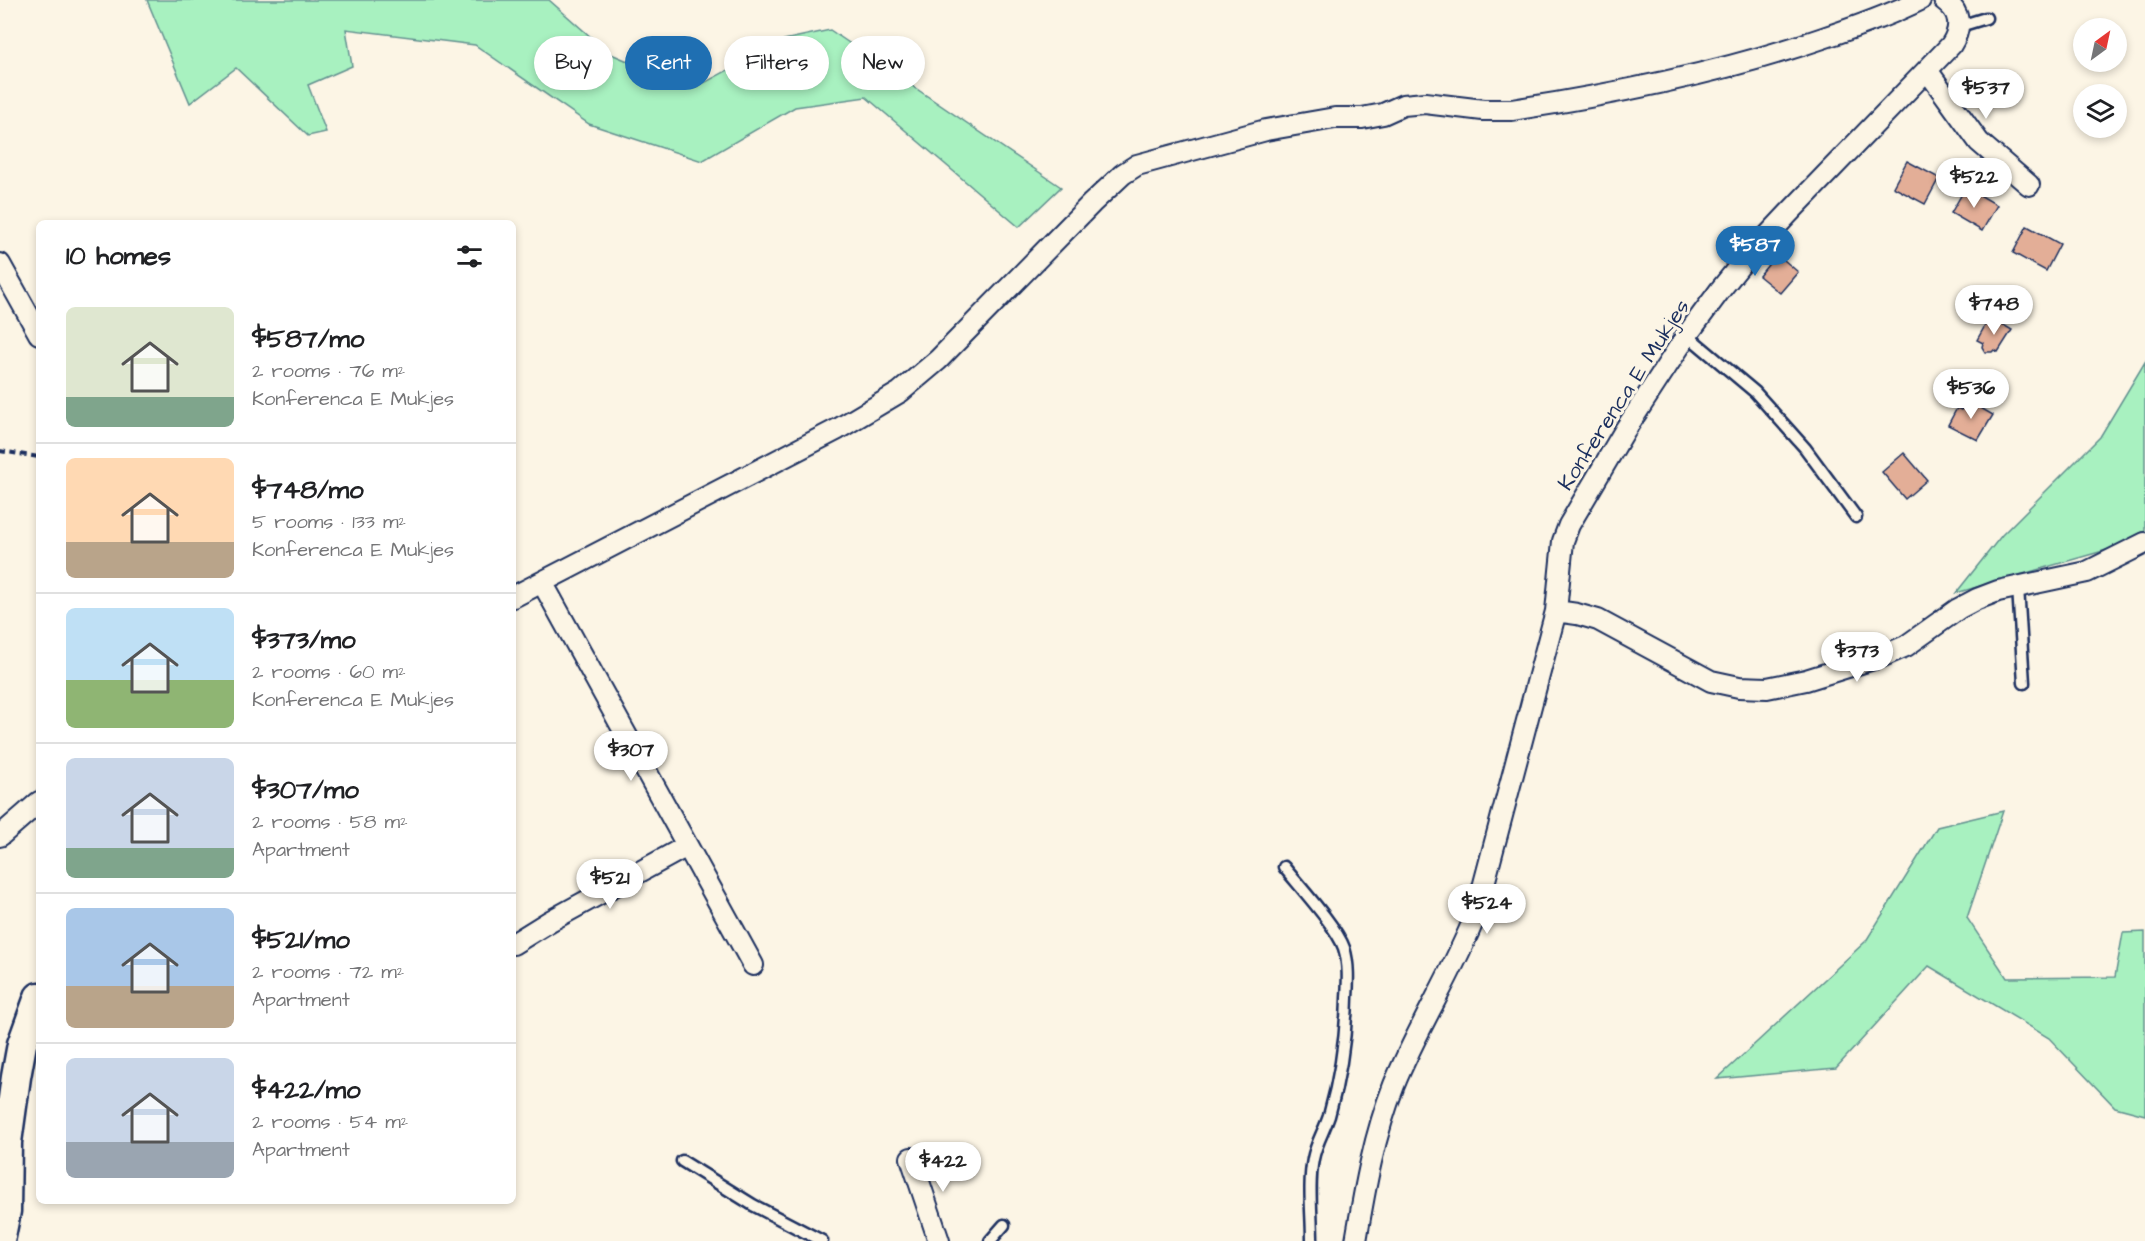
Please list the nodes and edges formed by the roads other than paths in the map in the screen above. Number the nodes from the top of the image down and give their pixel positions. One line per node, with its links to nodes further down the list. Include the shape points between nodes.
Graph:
1 (1920, 0): 12 (street, via 1781,53 1701,74 1512,110 1425,102 1403,105 1362,118 1335,118 1266,129 1137,165 1092,203 938,360 900,392 838,429)
2 (1944, 0): 4 (street, via 1954,9)
3 (1986, 18): 4 (lane)
4 (1960, 26): 5 (street, Konferenca E Mukjes, via 1951,45)
5 (1927, 70): 6 (street, via 1979,142); 9 (street, Konferenca E Mukjes, via 1742,263)
6 (2028, 185)
7 (0, 264): 8 (street)
8 (36, 329)
9 (1687, 335): 10 (lane, via 1755,392 1805,448); 15 (street, Konferenca E Mukjes, via 1625,430 1566,533)
10 (1856, 517)
11 (2145, 543): 13 (street, via 2087,572)
12 (542, 582): 14 (street); 19 (street)
13 (2018, 587): 15 (street, via 1977,599 1906,646 1883,656 1767,688 1711,681 1598,620); 16 (lane)
14 (516, 595)
15 (1556, 611): 32 (street, Konferenca E Mukjes, via 1476,914 1383,1113 1368,1169)
16 (2024, 683)
17 (36, 805): 18 (street)
18 (0, 836)
19 (687, 846): 21 (street); 22 (street)
20 (1284, 867): 31 (lane, via 1328,923 1343,948 1348,973 1347,1031 1336,1092 1312,1162)
21 (516, 942)
22 (753, 965)
23 (36, 1005): 27 (street, via 22,1044 16,1077 7,1142 6,1211)
24 (911, 1158): 29 (street)
25 (682, 1161): 28 (lane)
26 (1004, 1226): 30 (lane)
27 (0, 1241)
28 (822, 1241)
29 (939, 1241)
30 (990, 1241)
31 (1312, 1241)
32 (1356, 1241)

